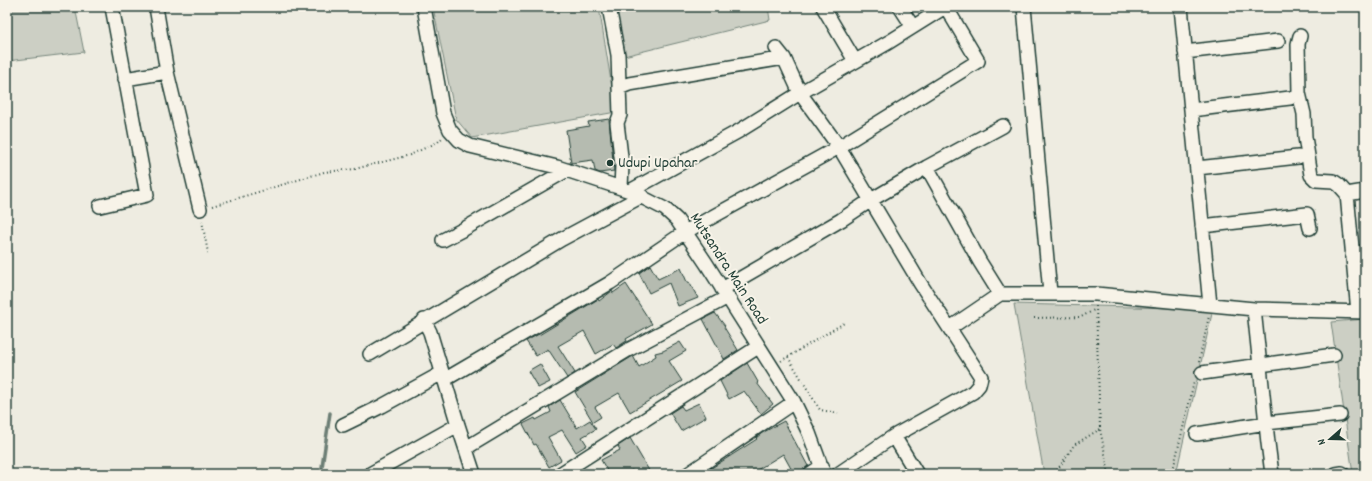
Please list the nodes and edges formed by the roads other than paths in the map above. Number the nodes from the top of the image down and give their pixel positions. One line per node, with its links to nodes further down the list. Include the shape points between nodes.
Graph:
1 (112, 7): 18 (street)
2 (156, 7): 17 (street)
3 (424, 7): 28 (street, Mutsandra Main Road, via 443,113 450,130 458,140 470,146)
4 (609, 7): 19 (street, via 618,56)
5 (823, 7): 16 (street)
6 (900, 7): 10 (street)
7 (945, 7): 10 (street); 24 (street, via 978,61)
8 (1024, 7): 41 (street)
9 (1181, 7): 14 (street)
10 (913, 27): 16 (street)
11 (1300, 36): 31 (street, via 1300,93 1311,175 1316,180 1333,181)
12 (1278, 41): 14 (street)
13 (776, 48): 15 (street)
14 (1185, 52): 22 (street)
15 (784, 58): 19 (street); 20 (street)
16 (855, 61): 20 (street)
17 (167, 72): 18 (street); 34 (street)
18 (125, 79): 33 (street, via 147,195)
19 (619, 88): 30 (street, via 620,114 616,123 622,165)
20 (800, 93): 24 (street); 30 (street)
21 (1290, 98): 22 (street)
22 (1191, 110): 27 (street)
23 (1003, 126): 26 (street)
24 (839, 147): 32 (street); 37 (street)
25 (1298, 157): 27 (street)
26 (927, 167): 32 (street); 42 (street)
27 (1197, 168): 35 (street)
28 (568, 170): 30 (street, Mutsandra Main Road); 38 (street)
29 (1365, 191): 31 (street)
30 (631, 192): 37 (street, Mutsandra Main Road, via 665,210 677,220); 46 (street, via 562,239)
31 (1347, 194): 39 (street)
32 (871, 200): 40 (street); 47 (street)
33 (100, 206)
34 (200, 209)
35 (1202, 226): 36 (street, via 1307,214); 43 (street)
36 (1310, 228)
37 (685, 232): 40 (street, Mutsandra Main Road); 53 (street, via 610,283)
38 (443, 240)
39 (1359, 253): 45 (street)
40 (725, 293): 48 (street, Mutsandra Main Road); 61 (street)
41 (1050, 293): 42 (street); 43 (street, via 1096,294)
42 (1000, 294): 47 (street)
43 (1210, 305): 44 (street)
44 (1254, 309): 45 (street); 51 (street)
45 (1361, 312)
46 (424, 320): 49 (street); 53 (street)
47 (950, 328): 60 (street, via 981,377 979,384 973,392)
48 (758, 347): 54 (street, Mutsandra Main Road); 65 (street)
49 (370, 354)
50 (1334, 355): 51 (street)
51 (1260, 365): 52 (street); 56 (street)
52 (1198, 373)
53 (443, 376): 57 (street); 58 (street)
54 (794, 402): 62 (street, Mutsandra Main Road); 66 (street)
55 (1340, 415): 56 (street)
56 (1266, 423): 59 (street); 70 (street)
57 (343, 425)
58 (458, 425): 61 (street); 63 (street)
59 (1197, 434)
60 (894, 436): 68 (street); 69 (street)
61 (466, 448): 64 (street)
62 (823, 470): 67 (street)
63 (370, 474)
64 (474, 474)
65 (560, 474)
66 (688, 474)
67 (810, 474)
68 (838, 474)
69 (917, 474)
70 (1272, 474)

